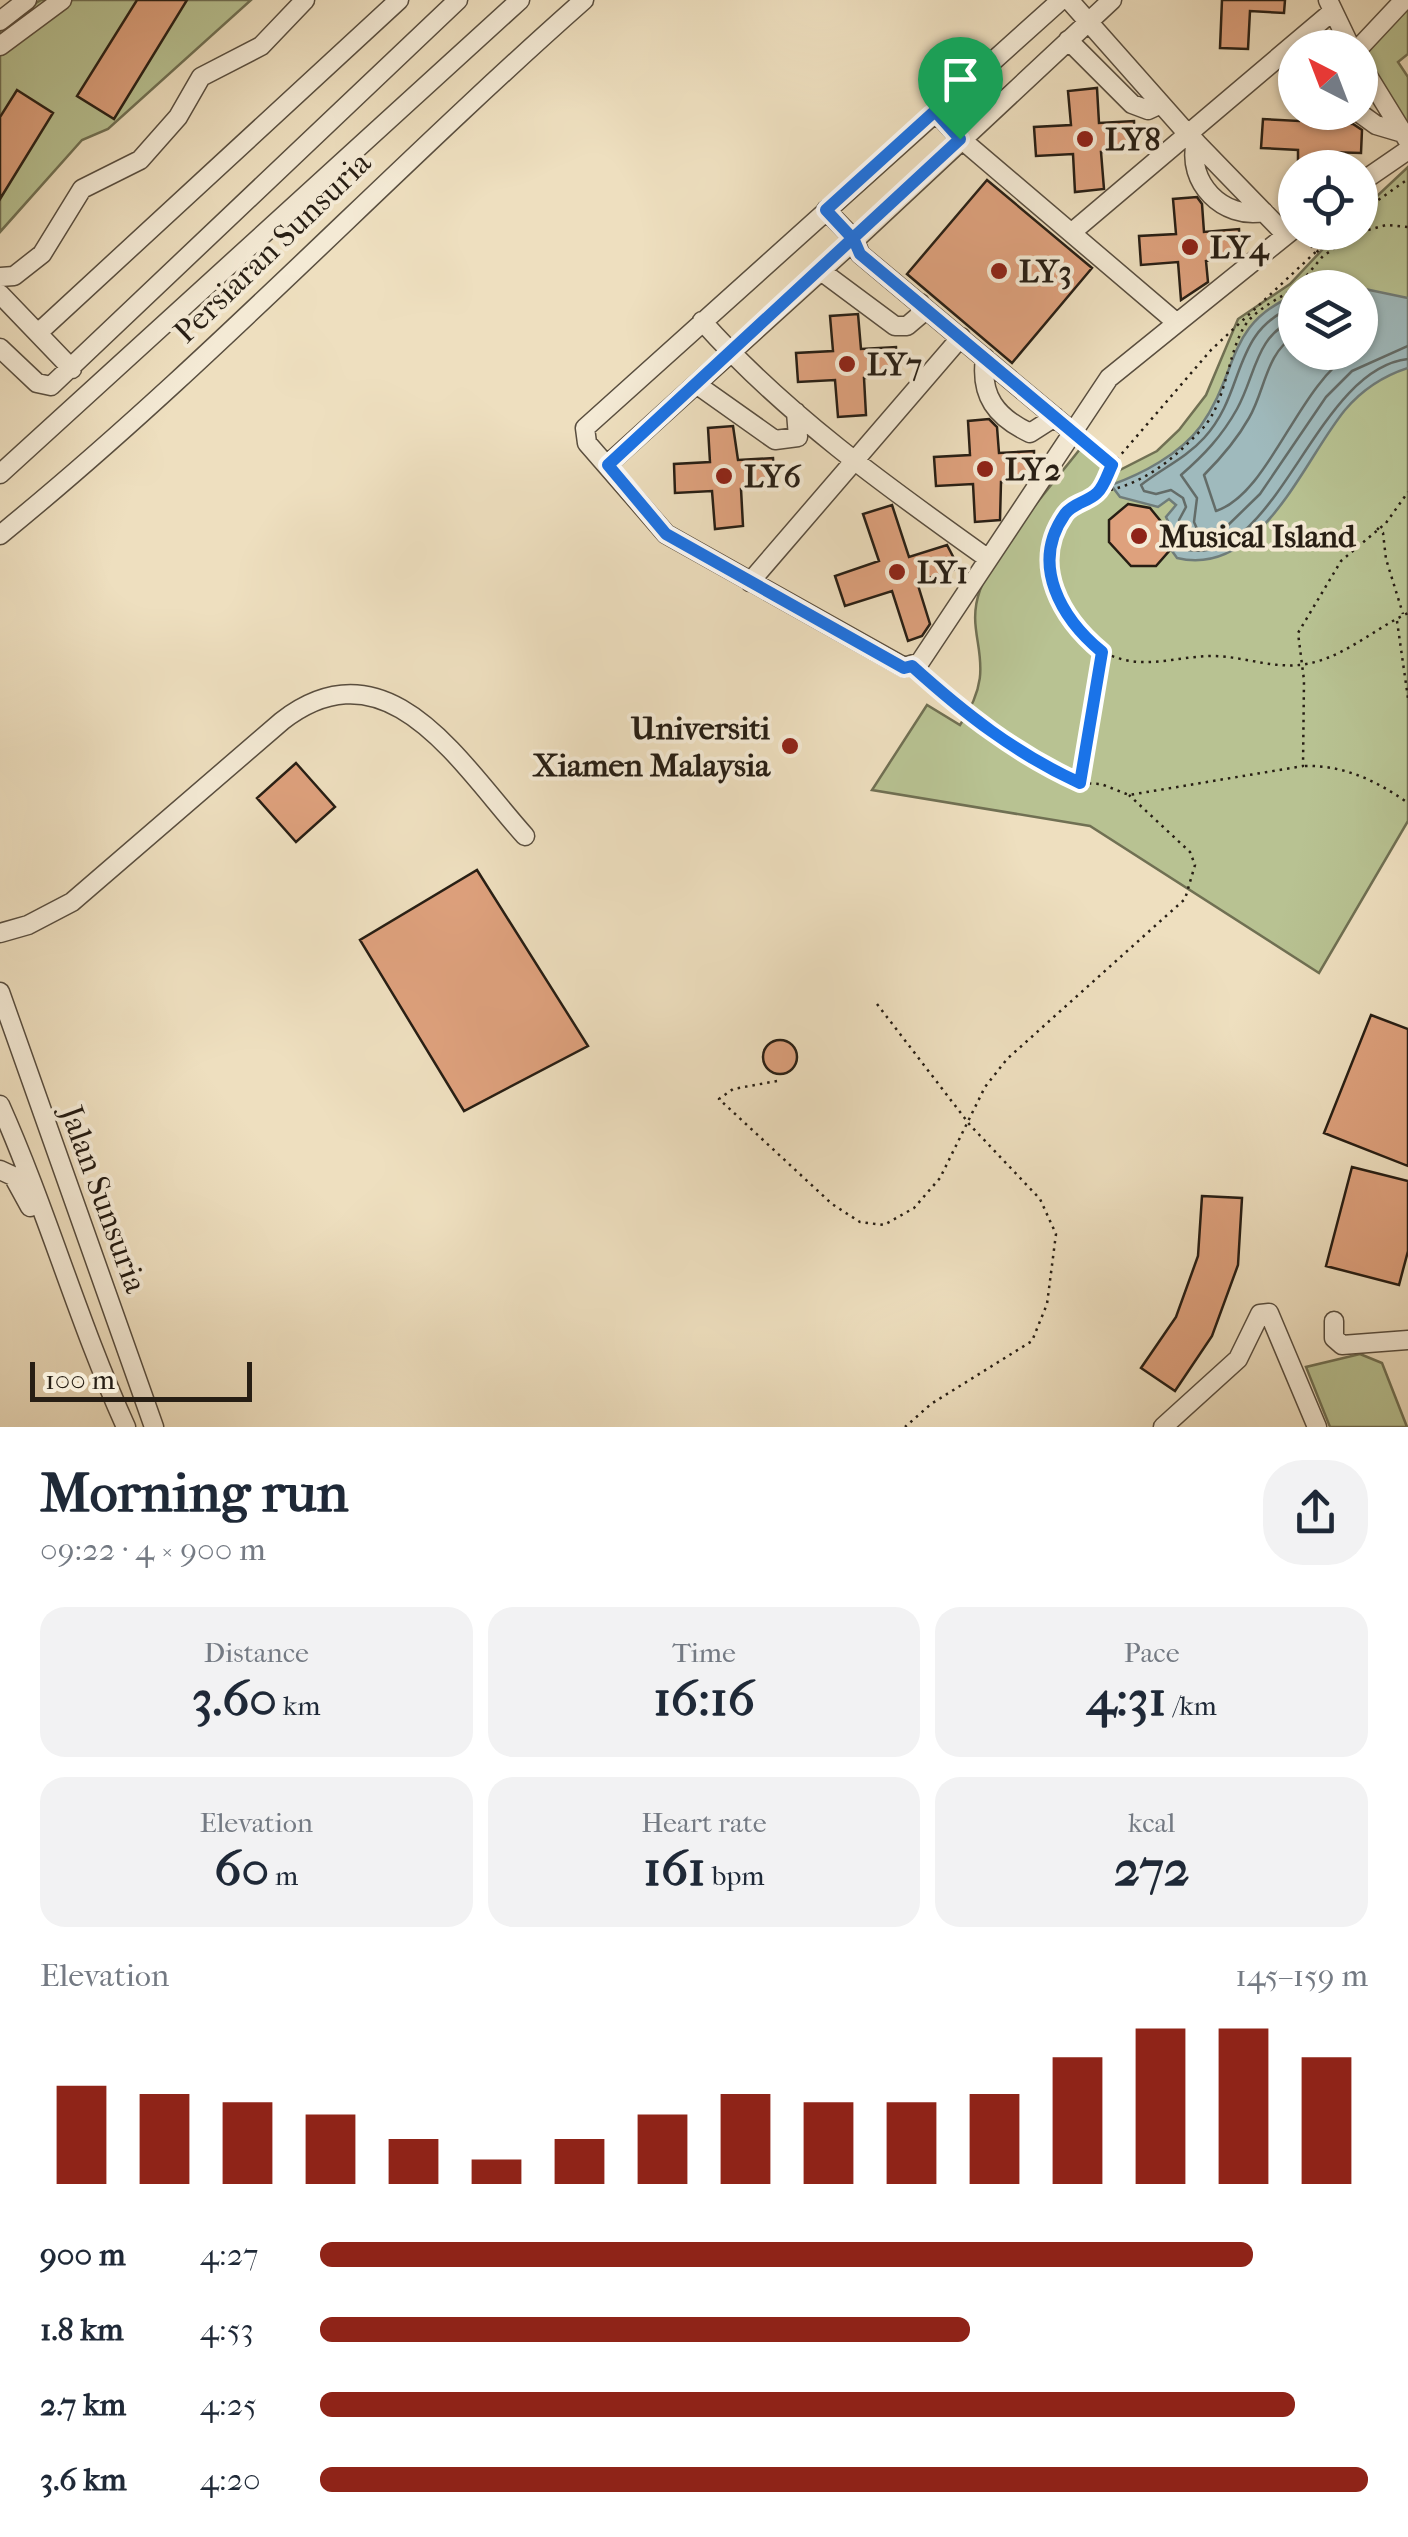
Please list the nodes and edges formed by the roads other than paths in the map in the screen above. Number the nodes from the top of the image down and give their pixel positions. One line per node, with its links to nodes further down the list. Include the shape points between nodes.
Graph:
1 (27, 0): 13 (street)
2 (62, 0): 18 (street)
3 (305, 0): 34 (street, via 261,46 201,77 178,118 140,160 82,189 42,254 14,276)
4 (399, 0): 39 (street)
5 (458, 0): 44 (street)
6 (520, 0): 51 (street, Persiaran Sunsuria)
7 (584, 0): 52 (street, Persiaran Sunsuria, via 436,131 98,455)
8 (1061, 0): 21 (street)
9 (1069, 0): 14 (street)
10 (1112, 0): 14 (street)
11 (1404, 0): 16 (street)
12 (1330, 5): 15 (street); 23 (street)
13 (0, 21)
14 (1087, 22): 17 (street); 20 (street)
15 (1342, 30)
16 (1369, 30)
17 (1068, 40): 20 (street, via 1132,104 1148,110); 24 (street)
18 (0, 46)
19 (1378, 93): 25 (street)
20 (1161, 104): 23 (street)
21 (935, 111): 24 (street); 27 (street)
22 (1378, 127): 25 (street)
23 (1191, 137): 28 (street); 28 (street, via 1194,173 1208,194 1236,210); 30 (street)
24 (960, 139): 30 (street); 31 (street)
25 (1406, 141): 26 (street)
26 (1378, 167)
27 (826, 210): 31 (street); 37 (street)
28 (1264, 212): 29 (street)
29 (1278, 222)
30 (1071, 233): 38 (street)
31 (854, 240): 33 (street); 36 (street, via 860,254)
32 (1278, 243): 38 (street)
33 (821, 270): 36 (street, via 895,326 914,321); 42 (street)
34 (0, 277)
35 (0, 294): 39 (street)
36 (920, 303): 40 (street)
37 (702, 321): 42 (street); 50 (street, via 584,428)
38 (1177, 323): 48 (street, via 1109,378)
39 (38, 333): 44 (street)
40 (961, 338): 43 (street); 49 (street)
41 (0, 348): 44 (street, via 36,383 51,386)
42 (730, 353): 45 (street); 46 (street)
43 (986, 358): 47 (street); 47 (street, via 984,388 992,407 1030,434)
44 (72, 369)
45 (696, 384): 46 (street, via 774,440 798,437); 50 (street)
46 (796, 412): 49 (street)
47 (1055, 417): 48 (street)
48 (1075, 434): 53 (street)
49 (852, 462): 53 (street); 54 (street)
50 (608, 465): 54 (street, via 666,534)
51 (0, 474)
52 (0, 535)
53 (987, 558): 54 (street, via 920,662 904,668)
54 (750, 582)
55 (525, 836): 56 (street, via 414,713 388,698 334,696 282,721 72,902)
56 (0, 932)
57 (0, 992): 58 (street, Jalan Sunsuria)
58 (31, 1088): 59 (street); 60 (street, Jalan Sunsuria)
59 (0, 1096)
60 (39, 1108): 61 (street); 67 (street, Jalan Sunsuria)
61 (2, 1116): 65 (street, Jalan Sunsuria, via 46,1215)
62 (0, 1170): 65 (street, via 14,1176 24,1192)
63 (1334, 1321): 64 (street, via 1334,1338 1342,1345)
64 (1408, 1340)
65 (89, 1346): 66 (street, Jalan Sunsuria)
66 (126, 1427)
67 (154, 1427)
68 (1164, 1427): 69 (street, via 1238,1359 1260,1314 1269,1313)
69 (1317, 1427)

